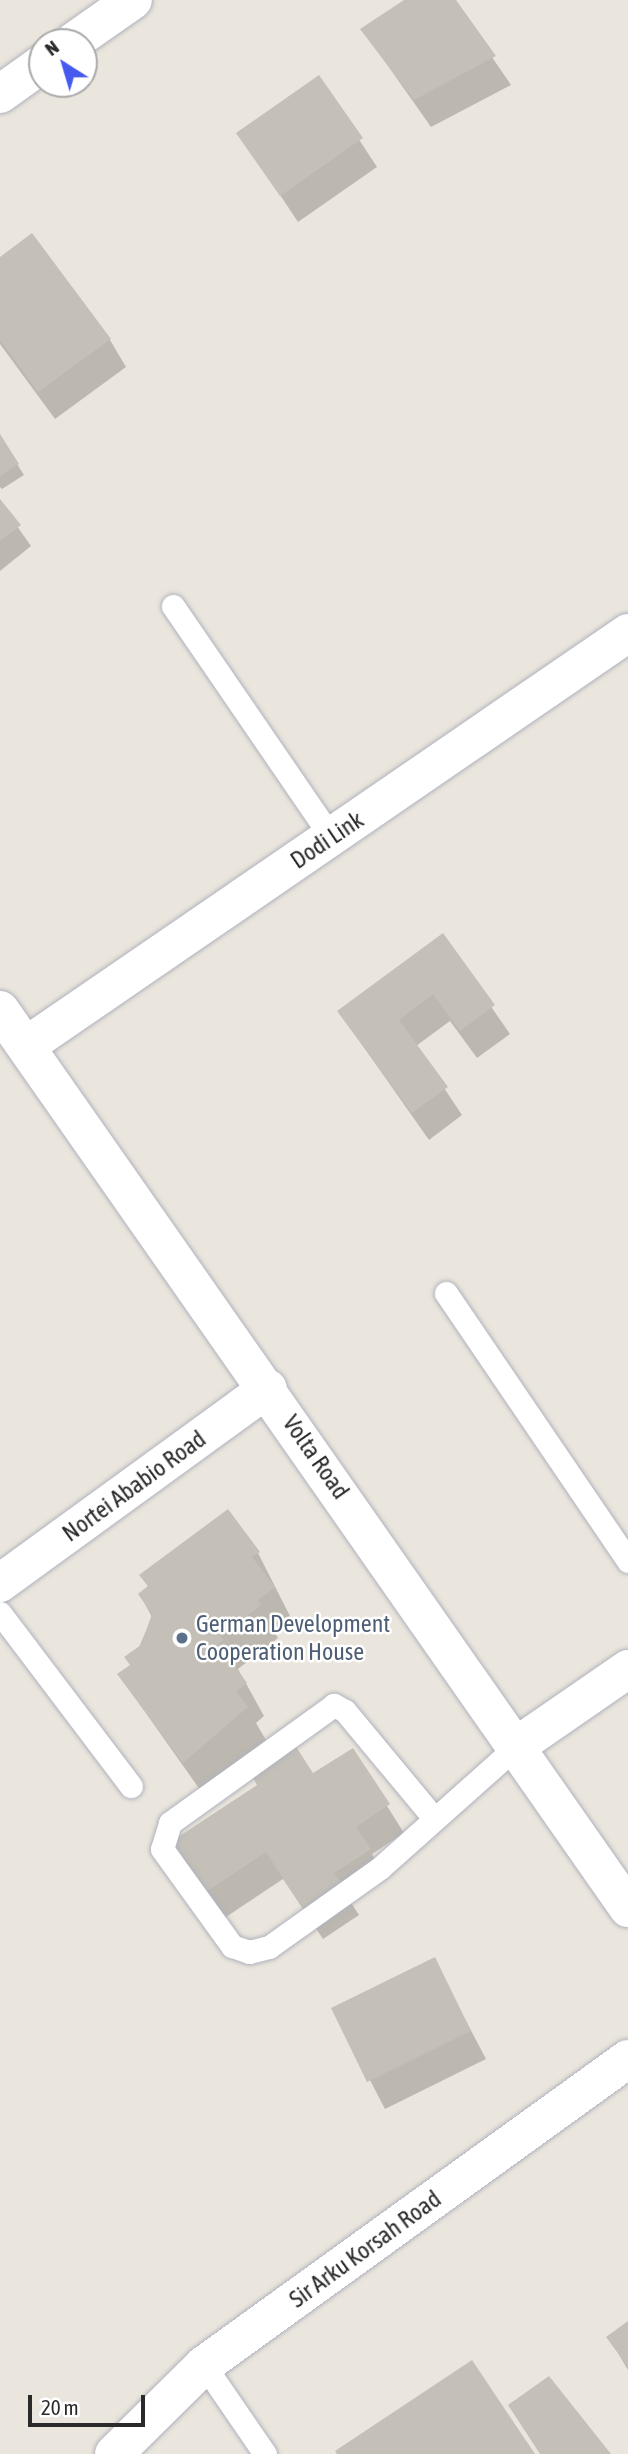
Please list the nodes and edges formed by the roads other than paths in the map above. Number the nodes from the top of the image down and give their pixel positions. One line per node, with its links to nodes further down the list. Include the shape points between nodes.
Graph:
1 (133, 0): 2 (street)
2 (93, 28)
3 (28, 74): 4 (street)
4 (0, 94)
5 (173, 606): 7 (lane)
6 (628, 634): 7 (street, Dodi Link)
7 (331, 838): 9 (street, Dodi Link)
8 (0, 1010): 9 (street, Volta Road)
9 (26, 1046): 11 (street, Volta Road)
10 (446, 1293): 12 (lane)
11 (268, 1388): 13 (street, Nortei Ababio Road); 16 (street, Volta Road)
12 (628, 1561)
13 (0, 1583)
14 (0, 1613): 17 (lane)
15 (628, 1669): 16 (street)
16 (518, 1745): 18 (lane); 19 (street, Volta Road)
17 (131, 1786)
18 (433, 1817): 18 (lane, via 345,1711 334,1705 170,1823 162,1849 232,1946 249,1952 269,1947 380,1868)
19 (628, 1908)
20 (628, 2059): 21 (street, Sir Arku Korsah Road)
21 (204, 2365): 22 (street, Sir Arku Korsah Road); 23 (lane)
22 (114, 2454)
23 (265, 2454)

